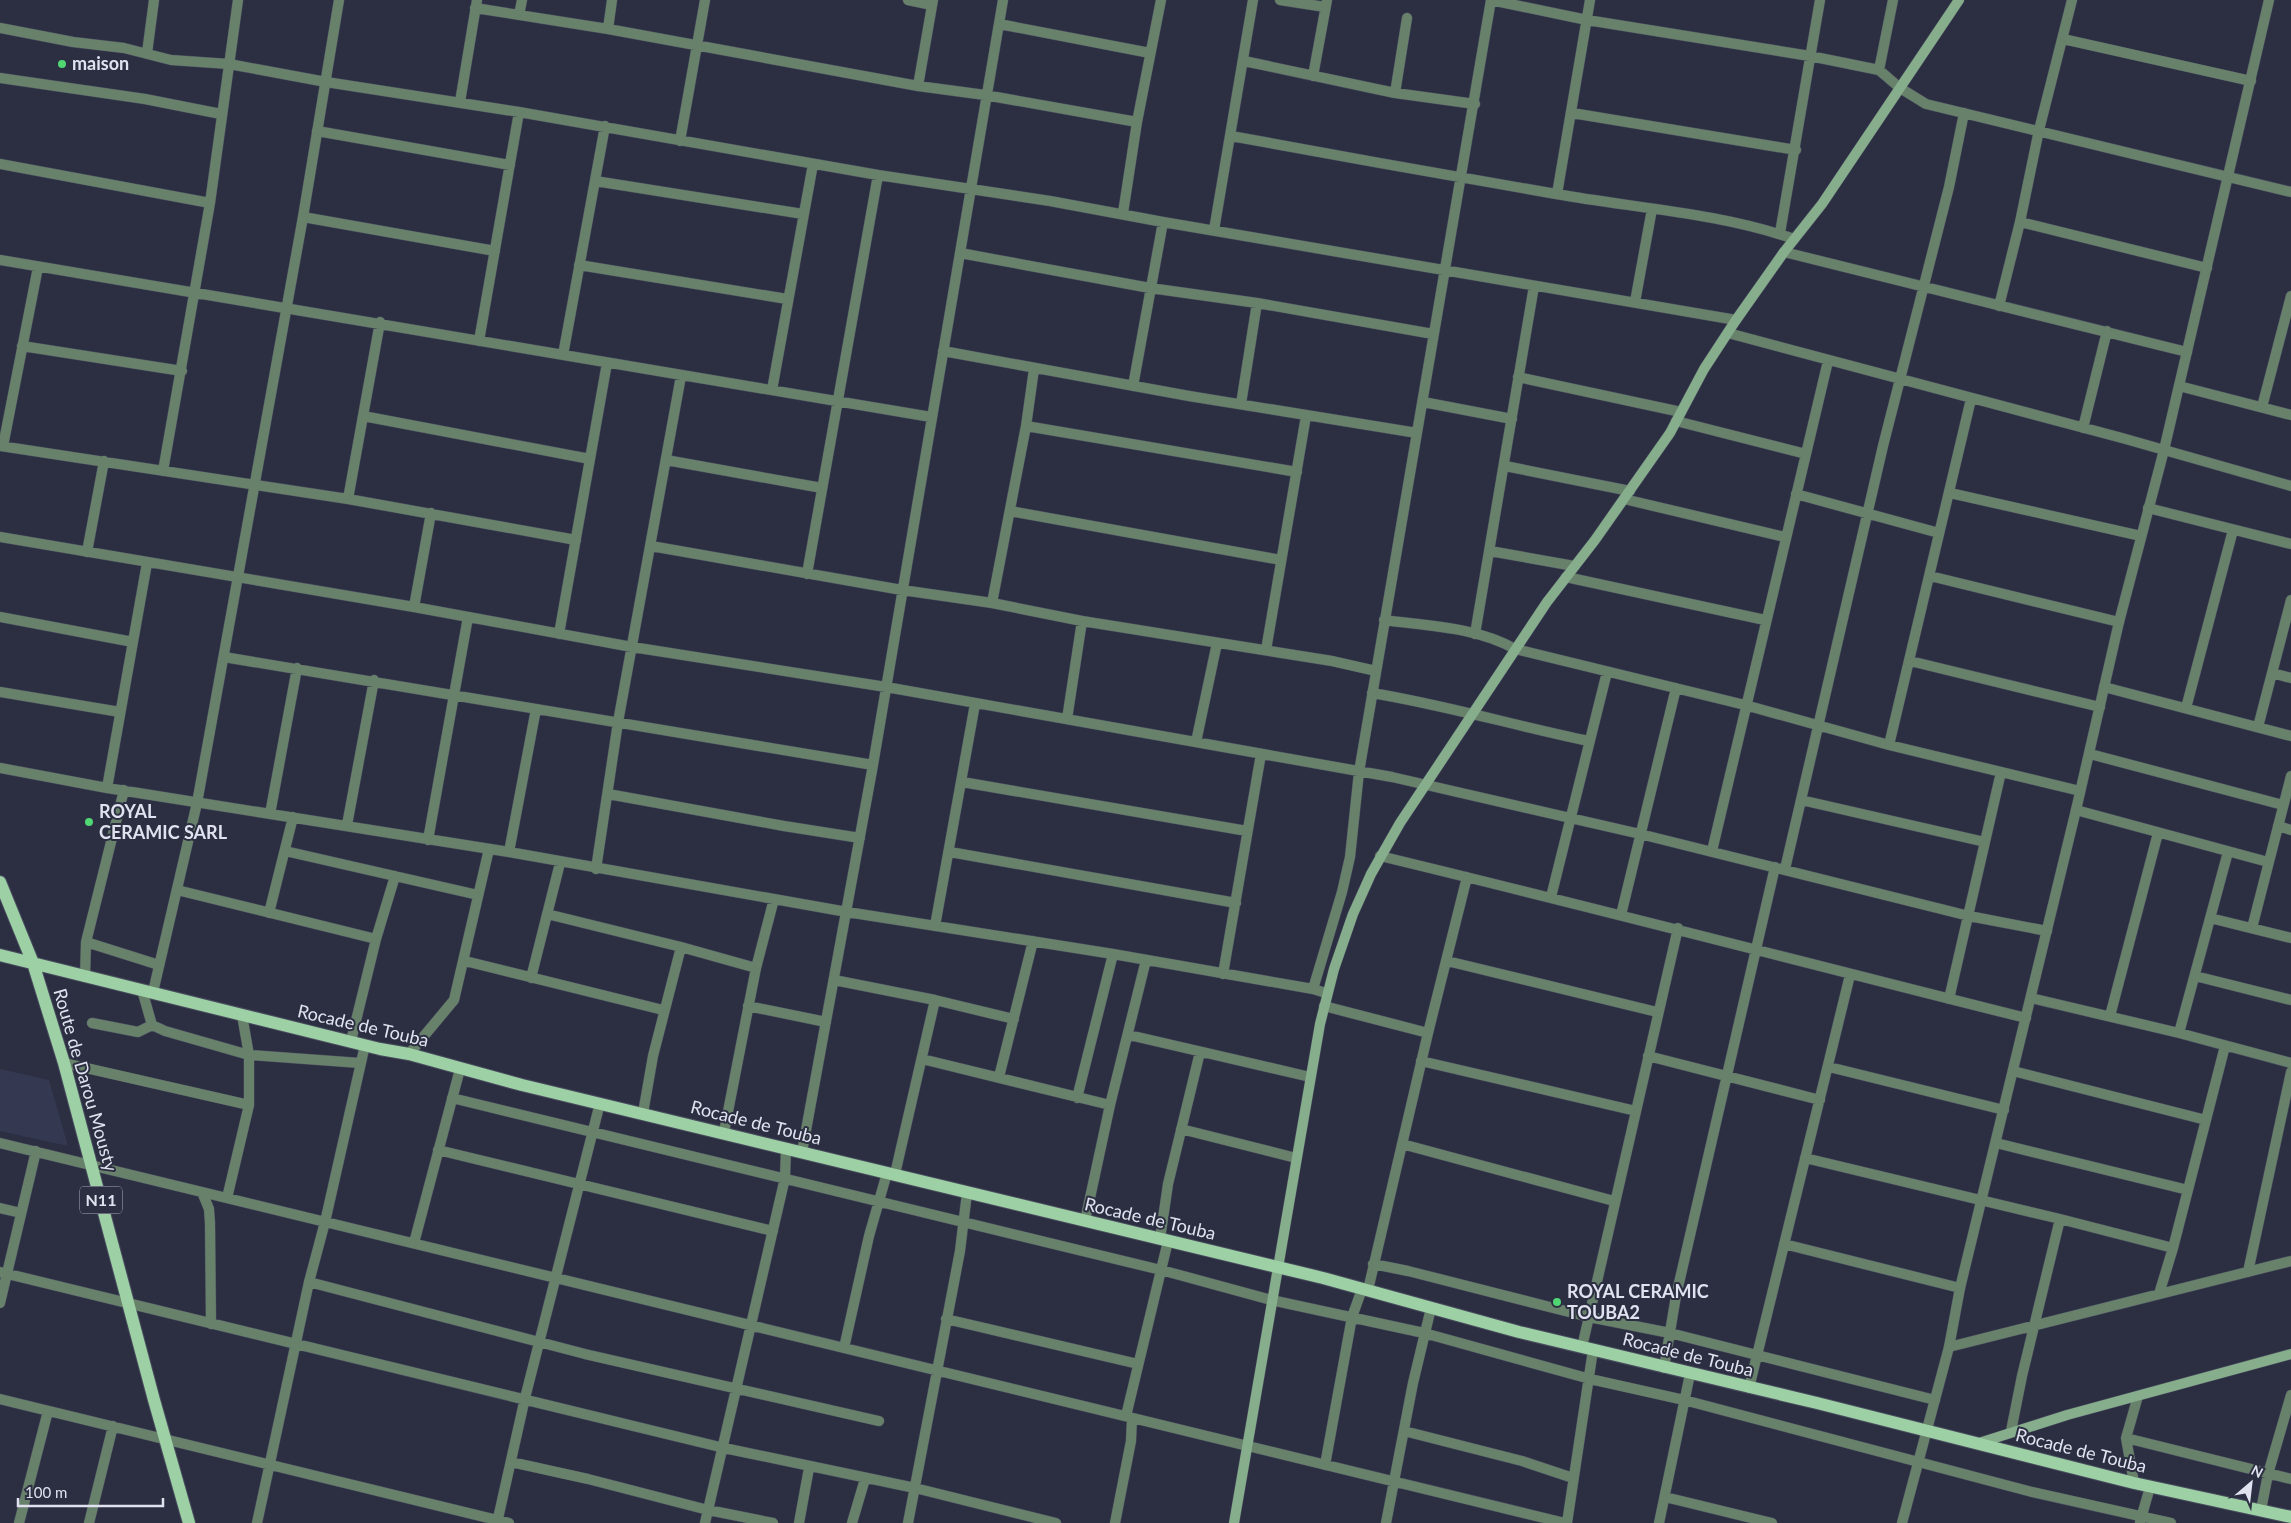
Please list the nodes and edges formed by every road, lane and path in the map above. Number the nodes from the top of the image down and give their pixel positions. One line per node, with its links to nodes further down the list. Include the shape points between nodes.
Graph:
1 (154, 0): 31 (street)
2 (238, 0): 34 (street)
3 (339, 0): 39 (street)
4 (522, 0): 22 (street)
5 (612, 0): 27 (street)
6 (705, 0): 29 (street)
7 (908, 0): 19 (street)
8 (1003, 0): 25 (street)
9 (1161, 0): 30 (street)
10 (1253, 0): 33 (street)
11 (1280, 0): 20 (street)
12 (1491, 0): 24 (street); 45 (street)
13 (1590, 0): 24 (street)
14 (1820, 0): 32 (street)
15 (1893, 0): 35 (street)
16 (1959, 0): 41 (main road)
17 (2072, 0): 28 (street)
18 (2269, 0): 38 (street)
19 (932, 2): 40 (street)
20 (1326, 3): 36 (street)
21 (476, 4): 22 (street); 44 (street)
22 (520, 15): 27 (street)
23 (1407, 18): 42 (street)
24 (1587, 20): 32 (street); 47 (street)
25 (999, 24): 30 (street); 43 (street)
26 (0, 28): 31 (street)
27 (608, 29): 29 (street)
28 (2062, 39): 38 (street); 52 (street)
29 (697, 45): 40 (street); 55 (street)
30 (1150, 53): 50 (street)
31 (147, 54): 34 (street, via 171,60)
32 (1810, 56): 35 (street); 56 (street)
33 (1244, 61): 36 (street); 54 (street)
34 (229, 64): 39 (street); 49 (street)
35 (1879, 70): 41 (street)
36 (1313, 76): 42 (street)
37 (0, 78): 49 (street, via 145,99)
38 (2251, 81): 61 (street)
39 (326, 82): 44 (street); 53 (street)
40 (918, 86): 43 (street)
41 (1900, 88): 48 (street, via 1926,104); 76 (main road, via 1822,204)
42 (1395, 93): 45 (street)
43 (985, 95): 50 (street); 64 (street)
44 (460, 102): 46 (street)
45 (1475, 104): 62 (street)
46 (519, 112): 51 (street); 59 (street)
47 (1572, 112): 56 (street); 66 (street)
48 (1964, 113): 52 (street); 87 (street)
49 (221, 114): 67 (street)
50 (1137, 122): 70 (street)
51 (605, 126): 55 (street); 63 (street)
52 (2039, 130): 61 (street); 73 (street)
53 (317, 132): 59 (street); 71 (street)
54 (1231, 136): 62 (street); 74 (street)
55 (680, 141): 58 (street)
56 (1796, 150): 75 (street)
57 (0, 164): 67 (street)
58 (813, 164): 60 (street); 69 (street)
59 (510, 165): 77 (street)
60 (878, 175): 64 (street); 116 (street)
61 (2230, 176): 65 (street); 83 (street)
62 (1460, 177): 66 (street); 84 (street)
63 (595, 181): 69 (street); 81 (street)
64 (971, 189): 70 (street); 79 (street)
65 (2291, 192)
66 (1557, 194): 68 (street)
67 (210, 202): 88 (street)
68 (1652, 209): 75 (street); 91 (street)
69 (803, 214): 90 (street)
70 (1123, 214): 72 (street)
71 (303, 218): 77 (street); 94 (street)
72 (1162, 222): 74 (street); 86 (street)
73 (2020, 222): 83 (street); 93 (street)
74 (1214, 230): 84 (street)
75 (1780, 233): 76 (street)
76 (1794, 239): 78 (main road)
77 (495, 251): 100 (street)
78 (1784, 252): 87 (street); 95 (main road)
79 (960, 254): 86 (street); 102 (street)
80 (0, 260): 82 (street)
81 (579, 265): 90 (street); 104 (street)
82 (38, 267): 88 (street); 101 (street)
83 (2207, 268): 103 (street)
84 (1444, 271): 85 (street); 99 (street)
85 (1534, 286): 91 (street); 110 (street)
86 (1150, 288): 92 (street); 112 (street)
87 (1924, 288): 93 (street); 111 (street)
88 (194, 293): 94 (street); 108 (street)
89 (2291, 296): 119 (street)
90 (787, 299): 114 (street)
91 (1634, 302): 95 (street)
92 (1257, 303): 99 (street); 118 (street)
93 (1999, 306): 97 (street)
94 (287, 307): 96 (street); 138 (street)
95 (1736, 320): 98 (main road)
96 (380, 322): 100 (street); 121 (street)
97 (2107, 331): 103 (street); 127 (street)
98 (1728, 333): 105 (street); 123 (main road)
99 (1433, 334): 117 (street)
100 (479, 341): 104 (street)
101 (22, 346): 108 (street); 129 (street)
102 (943, 350): 107 (street); 124 (street)
103 (2187, 352): 113 (street)
104 (563, 355): 106 (street)
105 (1828, 361): 111 (street); 131 (street)
106 (607, 363): 109 (street); 132 (street)
107 (1034, 369): 112 (street); 126 (street)
108 (182, 370): 136 (street)
109 (681, 376): 114 (street); 133 (street)
110 (1518, 377): 123 (street); 125 (street)
111 (1900, 380): 115 (street); 148 (street)
112 (1133, 386): 118 (street)
113 (2179, 386): 119 (street); 130 (street)
114 (772, 390): 116 (street)
115 (1971, 399): 127 (street); 141 (street)
116 (838, 402): 124 (street); 140 (street)
117 (1423, 402): 125 (street); 128 (street)
118 (1241, 404): 122 (street)
119 (2262, 407): 120 (street)
120 (2291, 415)
121 (363, 416): 132 (street); 144 (street)
122 (1306, 416): 128 (street); 137 (street)
123 (1678, 416): 131 (street); 143 (main road)
124 (931, 417): 166 (street)
125 (1512, 419): 135 (street)
126 (1026, 426): 137 (street); 146 (street)
127 (2083, 428): 130 (street)
128 (1417, 433): 172 (street)
129 (1, 446): 134 (street)
130 (2164, 450): 139 (street); 145 (street)
131 (1806, 454): 142 (street)
132 (590, 459): 154 (street)
133 (666, 460): 140 (street); 156 (street)
134 (104, 461): 136 (street); 158 (street)
135 (1505, 466): 143 (street); 157 (street)
136 (163, 471): 138 (street)
137 (1297, 472): 159 (street)
138 (255, 485): 144 (street); 165 (street)
139 (2291, 486)
140 (822, 488): 162 (street)
141 (1950, 493): 150 (street); 151 (street)
142 (1796, 494): 148 (street); 153 (street)
143 (1627, 495): 153 (street); 161 (main road)
144 (348, 499): 147 (street)
145 (2148, 508): 149 (street); 151 (street)
146 (1010, 511): 159 (street); 168 (street)
147 (431, 513): 154 (street); 169 (street)
148 (1869, 514): 150 (street); 207 (street)
149 (2233, 530): 155 (street); 201 (street)
150 (1939, 533): 163 (street)
151 (2141, 536): 176 (street)
152 (0, 537): 158 (street)
153 (1786, 537): 173 (street)
154 (576, 540): 177 (street)
155 (2291, 544)
156 (651, 546): 162 (street); 181 (street)
157 (1490, 551): 161 (street); 178 (street)
158 (87, 552): 160 (street)
159 (1281, 560): 183 (street)
160 (147, 563): 165 (street); 179 (street)
161 (1574, 566): 164 (main road)
162 (807, 574): 166 (street)
163 (1930, 576): 176 (street); 185 (street)
164 (1566, 577): 173 (street); 182 (main road)
165 (239, 578): 169 (street); 184 (street)
166 (902, 590): 168 (street); 192 (street)
167 (2291, 600): 174 (street)
168 (992, 603): 175 (street)
169 (414, 607): 171 (street)
170 (0, 617): 179 (street)
171 (468, 617): 177 (street); 197 (street)
172 (1384, 620): 178 (street); 187 (street)
173 (1765, 620): 199 (street)
174 (2288, 620): 189 (street)
175 (1082, 621): 180 (street); 205 (street)
176 (2119, 622): 193 (street)
177 (559, 634): 181 (street)
178 (1476, 634): 182 (street)
179 (133, 642): 203 (street)
180 (1216, 642): 183 (street); 211 (street)
181 (632, 647): 192 (street); 206 (street)
182 (1514, 649): 188 (street); 204 (main road)
183 (1266, 650): 187 (street)
184 (224, 657): 186 (street); 227 (street)
185 (1910, 661): 200 (street); 212 (street)
186 (297, 668): 191 (street); 230 (street)
187 (1376, 671): 196 (street)
188 (1607, 672): 194 (street); 210 (street)
189 (2272, 673): 190 (street); 208 (street)
190 (2291, 678)
191 (374, 680): 197 (street); 233 (street)
192 (886, 687): 198 (street); 215 (street)
193 (2104, 687): 200 (street); 201 (street)
194 (1676, 688): 199 (street); 238 (street)
195 (0, 692): 203 (street)
196 (1372, 693): 204 (street, via 1446,706); 217 (street)
197 (454, 696): 202 (street); 240 (street)
198 (975, 704): 205 (street); 220 (street)
199 (1745, 704): 207 (street); 244 (street)
200 (2100, 707): 214 (street)
201 (2186, 708): 208 (street)
202 (536, 709): 206 (street); 245 (street)
203 (120, 712): 222 (street)
204 (1470, 715): 210 (street); 221 (main road)
205 (1067, 719): 211 (street)
206 (618, 722): 215 (street); 225 (street)
207 (1818, 725): 212 (street); 226 (street)
208 (2258, 727): 209 (street)
209 (2291, 736)
210 (1589, 741): 232 (street)
211 (1196, 742): 213 (street)
212 (1889, 745): 218 (street)
213 (1261, 754): 217 (street); 235 (street)
214 (2090, 754): 224 (street); 228 (street)
215 (873, 765): 239 (street)
216 (0, 768): 222 (street)
217 (1359, 772): 221 (street); 291 (street, via 1350,857)
218 (2001, 772): 224 (street); 241 (street)
219 (2291, 776): 228 (street)
220 (962, 782): 235 (street); 246 (street)
221 (1423, 785): 232 (street); 248 (main road)
222 (106, 788): 223 (street)
223 (124, 790): 227 (street); 274 (street)
224 (2080, 791): 229 (street)
225 (608, 794): 239 (street); 252 (street)
226 (1801, 800): 241 (street); 251 (street)
227 (198, 803): 230 (street); 256 (street)
228 (2283, 805): 234 (street)
229 (2076, 810): 237 (street); 270 (street)
230 (270, 814): 231 (street)
231 (293, 817): 233 (street); 243 (street)
232 (1571, 817): 238 (street); 258 (street)
233 (347, 825): 240 (street)
234 (2278, 826): 236 (street); 250 (street)
235 (1247, 830): 260 (street)
236 (2291, 830)
237 (2158, 833): 247 (street); 303 (street)
238 (1640, 834): 244 (street); 264 (street)
239 (860, 838): 261 (street)
240 (428, 840): 242 (street)
241 (1985, 842): 265 (street)
242 (489, 849): 245 (street); 257 (street)
243 (285, 851): 253 (street); 262 (street)
244 (1712, 851): 251 (street)
245 (509, 852): 249 (street)
246 (950, 852): 260 (street); 267 (street)
247 (2228, 852): 250 (street); 266 (street)
248 (1380, 856): 254 (street); 293 (main road, via 1353,914)
249 (560, 862): 252 (street); 263 (street)
250 (2268, 862): 269 (street)
251 (1780, 868): 265 (street); 276 (street)
252 (596, 869): 259 (street)
253 (395, 876): 257 (street); 272 (street)
254 (1467, 877): 258 (street); 281 (street)
255 (0, 882): 282 (main road, Route de Darou Mousty / N11)
256 (177, 890): 262 (street); 283 (street)
257 (478, 895): 280 (street)
258 (1551, 896): 264 (street)
259 (774, 899): 261 (street); 284 (street)
260 (1236, 903): 285 (street)
261 (847, 912): 267 (street); 290 (street)
262 (269, 913): 272 (street)
263 (547, 914): 275 (street); 289 (street)
264 (1620, 915): 268 (street)
265 (1969, 916): 270 (street); 295 (street)
266 (2210, 918): 269 (street); 288 (street)
267 (935, 926): 273 (street)
268 (1678, 928): 276 (street); 301 (street)
269 (2252, 928): 271 (street)
270 (2047, 931): 294 (street)
271 (2291, 938)
272 (376, 939): 312 (street)
273 (1033, 941): 277 (street); 305 (street)
274 (86, 942): 283 (street); 287 (street)
275 (681, 947): 284 (street); 300 (street)
276 (1756, 950): 286 (street); 328 (street)
277 (1113, 954): 279 (street); 332 (street)
278 (0, 955): 282 (main road, Rocade de Touba)
279 (1146, 960): 285 (street); 311 (street)
280 (465, 961): 289 (street); 316 (street, via 454,1000)
281 (1446, 961): 301 (street); 309 (street)
282 (32, 963): 287 (main road, Rocade de Touba); 321 (main road, Route de Darou Mousty / N11)
283 (159, 965): 292 (street)
284 (756, 968): 298 (street)
285 (1223, 974): 291 (street)
286 (1850, 975): 295 (street); 324 (street)
287 (85, 976): 292 (main road, Rocade de Touba)
288 (2195, 976): 297 (street); 310 (street)
289 (531, 978): 300 (street)
290 (834, 980): 296 (street); 306 (street)
291 (1313, 989): 293 (street)
292 (148, 991): 302 (main road, Rocade de Touba); 308 (street)
293 (1326, 993): 299 (main road)
294 (2031, 998): 303 (street); 304 (street)
295 (1949, 999): 304 (street)
296 (935, 1000): 305 (street); 319 (street)
297 (2291, 1000)
298 (748, 1006): 306 (street); 343 (street)
299 (1324, 1006): 309 (street); 330 (main road)
300 (663, 1010): 339 (street)
301 (1657, 1012): 318 (street)
302 (242, 1015): 312 (main road, Rocade de Touba); 317 (street)
303 (2110, 1016): 310 (street)
304 (2026, 1018): 326 (street)
305 (1014, 1019): 329 (street)
306 (826, 1022): 350 (street)
307 (92, 1023): 308 (street, via 138,1032)
308 (152, 1025): 317 (street)
309 (1428, 1032): 320 (street)
310 (2179, 1033): 314 (street)
311 (1129, 1035): 315 (street); 336 (street)
312 (351, 1041): 313 (main road, Rocade de Touba)
313 (365, 1045): 316 (main road, Rocade de Touba); 322 (street)
314 (2225, 1046): 323 (street); 340 (street)
315 (1200, 1052): 330 (street); 341 (street)
316 (409, 1054): 325 (main road, Rocade de Touba)
317 (249, 1055): 322 (street); 335 (street)
318 (1648, 1056): 328 (street); 338 (street)
319 (922, 1059): 329 (street); 354 (street)
320 (1421, 1061): 338 (street); 346 (street)
321 (64, 1063): 335 (street); 353 (main road, Route de Darou Mousty / N11)
322 (360, 1063): 368 (street)
323 (2291, 1063)
324 (1828, 1067): 333 (street); 337 (street)
325 (460, 1069): 331 (street); 334 (main road, Rocade de Touba)
326 (2014, 1071): 337 (street); 340 (street)
327 (2291, 1072): 379 (street)
328 (1726, 1076): 333 (street); 397 (street)
329 (999, 1077): 332 (street)
330 (1310, 1077): 351 (main road)
331 (452, 1098): 342 (street); 348 (street)
332 (1077, 1098): 336 (street)
333 (1820, 1100): 352 (street)
334 (600, 1103): 339 (main road, Rocade de Touba); 342 (street)
335 (249, 1105): 360 (street)
336 (1110, 1105): 367 (street)
337 (2004, 1110): 345 (street)
338 (1636, 1111): 363 (street)
339 (643, 1114): 343 (main road, Rocade de Touba)
340 (2206, 1120): 357 (street)
341 (1181, 1129): 351 (street); 371 (street, via 1168,1184)
342 (592, 1130): 355 (street); 356 (street)
343 (724, 1132): 347 (main road, Rocade de Touba)
344 (0, 1142): 349 (street)
345 (1996, 1143): 357 (street); 361 (street)
346 (1402, 1144): 363 (street); 376 (street)
347 (786, 1148): 350 (main road, Rocade de Touba); 355 (street)
348 (438, 1150): 356 (street); 372 (street)
349 (36, 1151): 353 (street); 365 (street)
350 (802, 1152): 354 (main road, Rocade de Touba)
351 (1296, 1158): 377 (main road)
352 (1805, 1158): 361 (street); 373 (street)
353 (92, 1165): 358 (street); 387 (main road, Route de Darou Mousty / N11)
354 (891, 1174): 359 (main road, Rocade de Touba); 362 (street)
355 (785, 1178): 362 (street); 370 (street)
356 (579, 1183): 370 (street); 381 (street)
357 (2188, 1190): 374 (street)
358 (202, 1192): 360 (street); 393 (street, via 209,1209 210,1223)
359 (967, 1193): 367 (main road, Rocade de Touba); 369 (street)
360 (227, 1198): 368 (street)
361 (1982, 1200): 366 (street); 383 (street)
362 (878, 1201): 369 (street); 401 (street)
363 (1614, 1201): 391 (street)
364 (0, 1208): 365 (street)
365 (21, 1213): 380 (street)
366 (2060, 1218): 374 (street); 394 (street)
367 (1085, 1221): 371 (main road, Rocade de Touba)
368 (325, 1222): 372 (street); 382 (street)
369 (964, 1222): 378 (street); 392 (street)
370 (773, 1231): 395 (street)
371 (1164, 1240): 377 (main road, Rocade de Touba); 378 (street)
372 (414, 1243): 381 (street)
373 (1784, 1244): 383 (street); 404 (street)
374 (2173, 1248): 385 (street)
375 (2291, 1261): 379 (street)
376 (1373, 1264): 384 (street); 391 (street)
377 (1277, 1267): 384 (main road, Rocade de Touba); 386 (main road)
378 (1161, 1270): 386 (street); 405 (street)
379 (2248, 1272): 385 (street)
380 (4, 1273): 387 (street); 388 (street)
381 (555, 1278): 395 (street); 398 (street)
382 (309, 1282): 398 (street); 399 (street)
383 (1960, 1288): 400 (street)
384 (1365, 1289): 389 (main road, Rocade de Touba); 390 (street)
385 (2159, 1294): 394 (street)
386 (1271, 1300): 390 (street); 428 (main road)
387 (127, 1302): 393 (street); 425 (main road, Route de Darou Mousty / N11)
388 (0, 1303)
389 (1431, 1308): 396 (street); 402 (main road, Rocade de Touba)
390 (1352, 1317): 396 (street); 433 (street)
391 (1589, 1317): 397 (street); 402 (street)
392 (946, 1319): 405 (street); 407 (street)
393 (211, 1324): 399 (street)
394 (2035, 1325): 400 (street); 424 (street)
395 (753, 1326): 401 (street); 411 (street)
396 (1424, 1333): 409 (street); 422 (street)
397 (1670, 1333): 404 (street); 406 (street)
398 (539, 1342): 411 (street); 414 (street)
399 (296, 1345): 414 (street); 432 (street)
400 (1949, 1347): 417 (street)
401 (844, 1348): 407 (street)
402 (1588, 1348): 406 (main road, Rocade de Touba); 409 (street)
403 (2291, 1354): 413 (main road)
404 (1758, 1355): 410 (street); 417 (street)
405 (1138, 1364): 419 (street)
406 (1664, 1368): 408 (main road, Rocade de Touba)
407 (937, 1370): 419 (street); 442 (street)
408 (1690, 1374): 410 (main road, Rocade de Touba); 416 (street)
409 (1590, 1379): 416 (street); 437 (street)
410 (1749, 1388): 423 (main road, Rocade de Touba)
411 (738, 1390): 420 (street); 429 (street)
412 (2291, 1395): 435 (street)
413 (2138, 1396): 424 (main road); 426 (street)
414 (525, 1398): 429 (street); 430 (street)
415 (0, 1399): 418 (street)
416 (1684, 1400): 431 (street); 443 (street)
417 (1935, 1400): 423 (street)
418 (48, 1411): 421 (street); 449 (street)
419 (1129, 1417): 428 (street); 460 (street, via 1131,1440)
420 (879, 1421)
421 (113, 1426): 425 (street); 450 (street)
422 (1404, 1430): 437 (street); 439 (street)
423 (1927, 1431): 427 (main road, Rocade de Touba); 431 (street)
424 (2011, 1432): 427 (main road)
425 (165, 1438): 432 (street); 451 (main road, Route de Darou Mousty / N11)
426 (2126, 1438): 435 (street); 440 (street)
427 (1979, 1444): 440 (main road, Rocade de Touba)
428 (1247, 1446): 433 (street); 461 (main road)
429 (724, 1448): 434 (street); 444 (street)
430 (510, 1462): 444 (street); 448 (street)
431 (1918, 1463): 447 (street); 466 (street)
432 (269, 1464): 448 (street); 452 (street)
433 (1325, 1465): 439 (street)
434 (809, 1468): 436 (street); 456 (street)
435 (2268, 1474): 438 (street); 445 (street)
436 (865, 1478): 442 (street); 457 (street)
437 (1573, 1478): 463 (street)
438 (2291, 1479)
439 (1393, 1481): 462 (street); 463 (street)
440 (2134, 1483): 441 (main road, Rocade de Touba)
441 (2150, 1486): 445 (main road, Rocade de Touba); 447 (street)
442 (915, 1488): 458 (street); 459 (street)
443 (1665, 1497): 464 (street); 465 (street)
444 (708, 1510): 454 (street); 455 (street)
445 (2261, 1510): 446 (main road, Rocade de Touba)
446 (2291, 1517)
447 (2140, 1520): 467 (street)
448 (497, 1522): 453 (street)
449 (19, 1523)
450 (89, 1523)
451 (189, 1523)
452 (257, 1523)
453 (509, 1523)
454 (705, 1523)
455 (773, 1523)
456 (799, 1523)
457 (852, 1523)
458 (908, 1523)
459 (1056, 1523)
460 (1115, 1523)
461 (1234, 1523)
462 (1386, 1523)
463 (1566, 1523)
464 (1659, 1523)
465 (1772, 1523)
466 (1902, 1523)
467 (2170, 1523)

